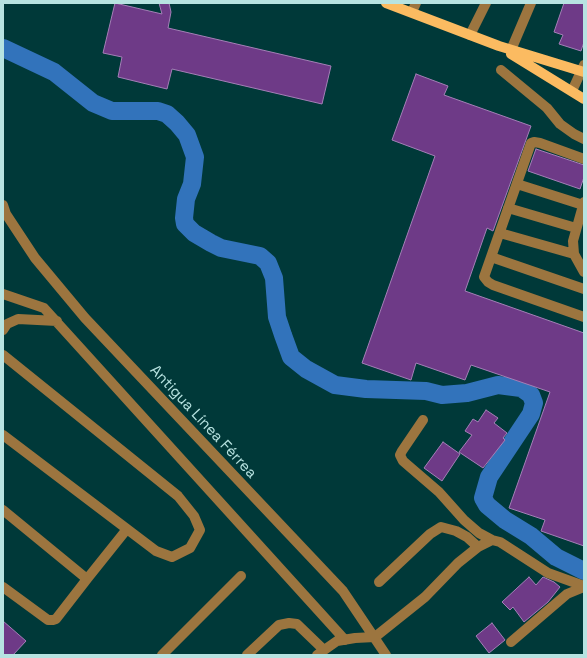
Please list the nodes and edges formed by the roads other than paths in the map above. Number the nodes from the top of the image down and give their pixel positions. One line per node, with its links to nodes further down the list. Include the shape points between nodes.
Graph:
1 (386, 3): 4 (main road)
2 (486, 3): 5 (street)
3 (531, 3): 7 (street)
4 (414, 8): 5 (main road)
5 (470, 35): 6 (main road)
6 (499, 46): 7 (main road); 10 (main road)
7 (511, 50): 8 (main road)
8 (583, 69): 10 (street)
9 (501, 70): 12 (street, via 547,108 560,124)
10 (572, 92): 11 (main road)
11 (584, 99)
12 (584, 139)
13 (584, 159): 14 (street, via 531,143)
14 (517, 184): 15 (street); 17 (street)
15 (584, 204): 18 (street)
16 (3, 206): 40 (street, Antigua Línea Férrea, via 35,258 85,318 343,591)
17 (508, 208): 18 (street); 19 (street)
18 (576, 228): 20 (street)
19 (500, 233): 20 (street); 21 (street)
20 (574, 254): 22 (street)
21 (491, 257): 23 (street); 25 (street, via 484,277 494,286)
22 (584, 272)
23 (584, 289)
24 (3, 294): 26 (street, via 44,308)
25 (584, 317)
26 (57, 321): 27 (street, via 18,318); 41 (street)
27 (3, 330)
28 (3, 355): 32 (street, via 178,496 194,516 200,530 190,548 172,557 156,551)
29 (423, 420): 33 (street, via 400,455 403,461 439,492 474,529)
30 (3, 435): 32 (street)
31 (3, 510): 36 (street)
32 (127, 529): 36 (street)
33 (492, 540): 34 (street); 38 (street, via 500,542 548,573)
34 (478, 547): 37 (street, via 456,531 441,527 430,534); 40 (street, via 458,563 425,597)
35 (241, 576): 44 (street)
36 (86, 579): 39 (street, via 53,620 48,620)
37 (379, 582)
38 (584, 586): 42 (street, via 567,594)
39 (3, 587)
40 (376, 637): 41 (street); 46 (street, Antigua Línea Férrea)
41 (345, 640): 43 (street)
42 (511, 642)
43 (320, 653): 45 (street, via 297,624 289,623 279,625)
44 (162, 655)
45 (247, 655)
46 (386, 655)

